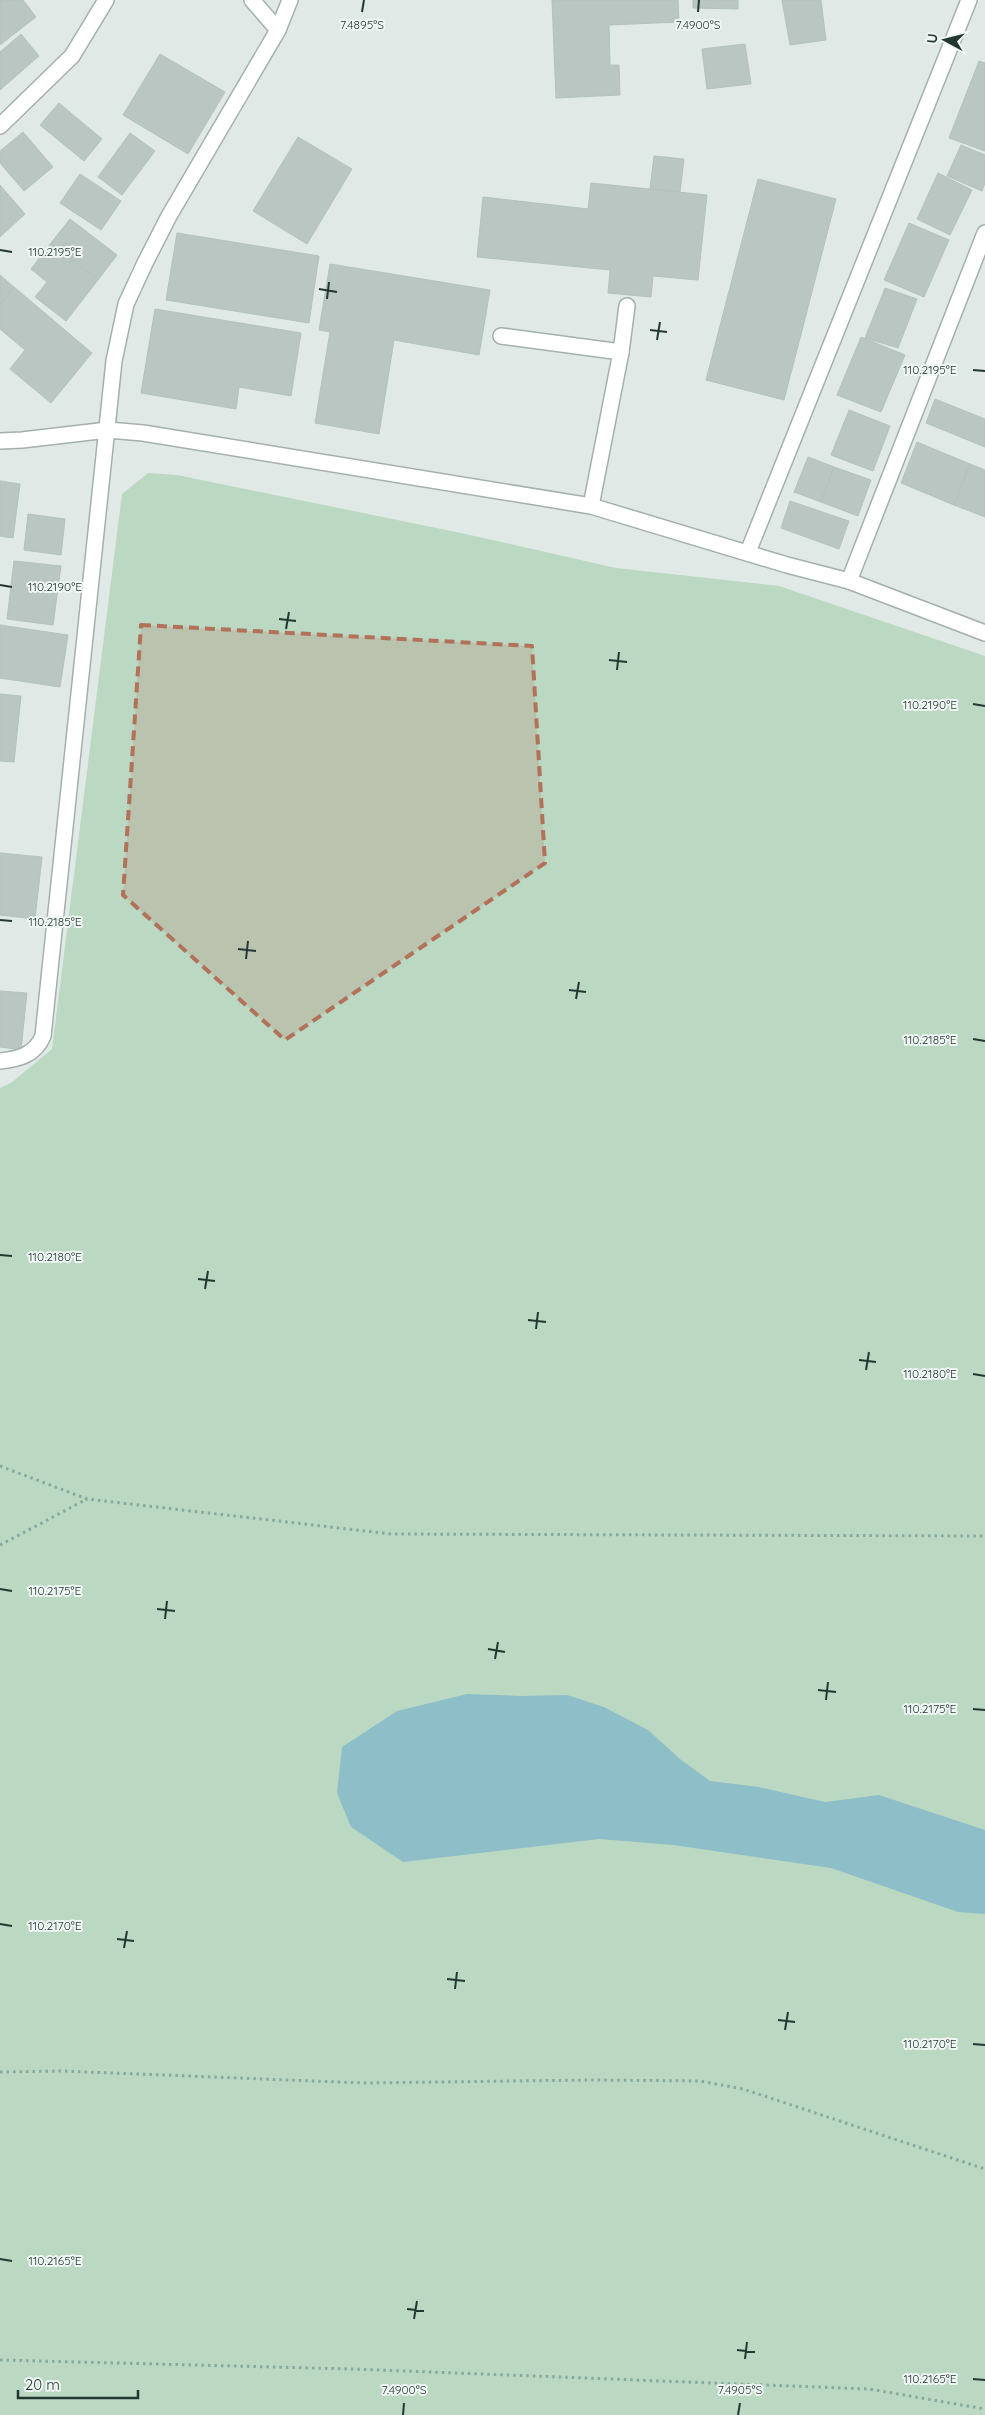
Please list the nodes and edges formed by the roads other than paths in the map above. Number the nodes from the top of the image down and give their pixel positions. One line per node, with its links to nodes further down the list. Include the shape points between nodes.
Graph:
1 (106, 0): 6 (street, via 72,56)
2 (252, 0): 5 (street)
3 (290, 0): 5 (street)
4 (969, 0): 14 (street)
5 (278, 30): 11 (street, via 169,216 126,304 114,361)
6 (0, 126)
7 (985, 233): 15 (street)
8 (627, 306): 10 (street)
9 (501, 336): 10 (street)
10 (621, 352): 13 (street)
11 (108, 430): 12 (street); 13 (street, via 144,432); 17 (street, via 43,1036 30,1053)
12 (0, 441)
13 (591, 506): 14 (street)
14 (748, 552): 15 (street)
15 (849, 582): 16 (street)
16 (985, 633)
17 (0, 1061)

